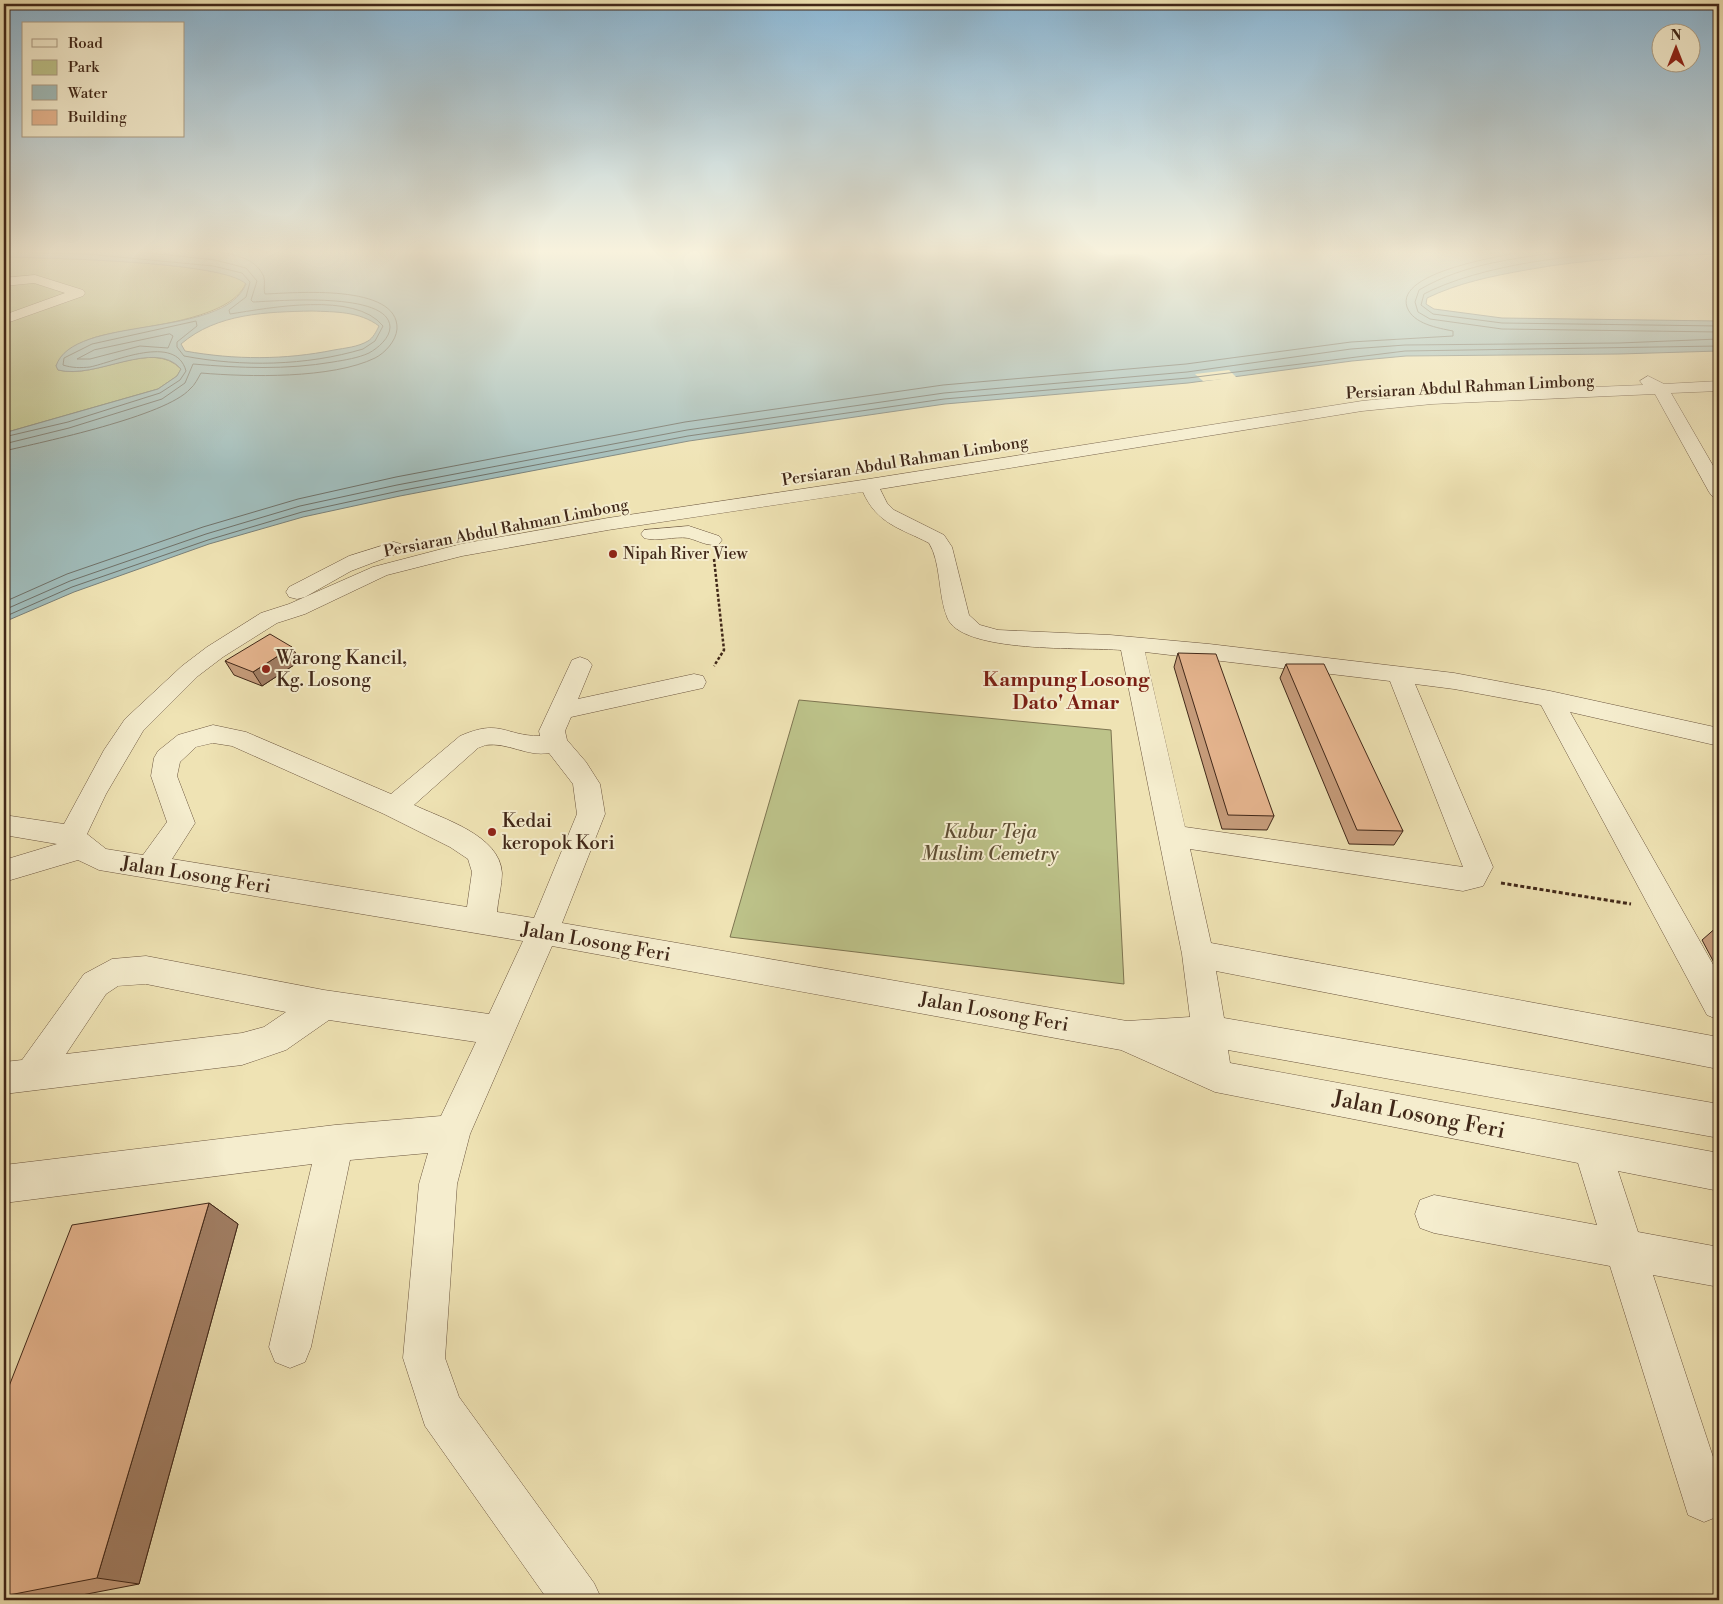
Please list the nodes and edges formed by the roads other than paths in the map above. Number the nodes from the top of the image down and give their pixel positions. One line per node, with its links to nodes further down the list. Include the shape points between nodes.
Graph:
1 (1719, 374): 2 (street, Persiaran Abdul Rahman Limbong)
2 (1643, 378): 4 (street); 5 (street, Persiaran Abdul Rahman Limbong, via 1347,393)
3 (1719, 386): 4 (street, Persiaran Abdul Rahman Limbong)
4 (1661, 389): 7 (street, Persiaran Abdul Rahman Limbong, via 1362,406); 8 (street)
5 (916, 460)
6 (778, 481): 9 (street, Persiaran Abdul Rahman Limbong)
7 (869, 485): 11 (street, Persiaran Abdul Rahman Limbong); 16 (street, via 879,506 887,514 937,540 942,547 958,618 972,630 998,637)
8 (1719, 492)
9 (572, 513)
10 (542, 518): 12 (street, Persiaran Abdul Rahman Limbong)
11 (608, 524): 13 (street, via 613,534 625,536 689,532); 15 (street, Persiaran Abdul Rahman Limbong, via 461,550 380,571 297,609)
12 (434, 539)
13 (712, 540)
14 (407, 545): 15 (street, Persiaran Abdul Rahman Limbong, via 372,554 335,569 282,601)
15 (268, 618): 27 (street, via 190,671 134,725 92,794)
16 (1131, 644): 18 (street, via 1209,650); 26 (street)
17 (580, 665): 21 (street)
18 (1399, 674): 20 (street); 26 (street, via 1478,867 1468,879)
19 (694, 682): 21 (street)
20 (1550, 699): 22 (street); 34 (street)
21 (560, 711): 23 (street, via 552,731)
22 (1719, 737)
23 (555, 743): 24 (street, via 536,745 493,734 481,736 469,742); 31 (street, via 586,784 592,814)
24 (394, 807): 28 (street, via 237,738 213,734 187,741 167,758 164,776 181,822); 30 (street, via 482,853 487,872)
25 (4, 825): 27 (street, Jalan Losong Feri)
26 (1172, 836): 32 (street)
27 (77, 842): 28 (street, Jalan Losong Feri, via 99,858); 29 (street)
28 (152, 867): 30 (street, Jalan Losong Feri)
29 (4, 871)
30 (480, 922): 31 (street, Jalan Losong Feri)
31 (543, 932): 35 (street); 37 (street, Jalan Losong Feri)
32 (1198, 954): 36 (street); 38 (street)
33 (324, 1005): 35 (street); 40 (street, via 274,1039 242,1049); 40 (street, via 146,970 112,973 94,984)
34 (1719, 1005)
35 (499, 1030): 42 (street)
36 (1209, 1031): 37 (street, Jalan Losong Feri); 39 (street); 41 (street, Jalan Losong Feri)
37 (1127, 1036): 39 (street, Jalan Losong Feri)
38 (1719, 1051)
39 (1215, 1076): 44 (street, Jalan Losong Feri)
40 (17, 1077)
41 (1719, 1121)
42 (452, 1133): 43 (street); 52 (street, via 438,1184 424,1358 441,1410)
43 (335, 1143): 46 (street); 50 (street)
44 (1592, 1148): 45 (street, Jalan Losong Feri); 48 (street)
45 (1719, 1172)
46 (4, 1184)
47 (1434, 1214): 48 (street)
48 (1624, 1249): 49 (street); 51 (street)
49 (1719, 1267)
50 (290, 1347)
51 (1704, 1499)
52 (577, 1600)

